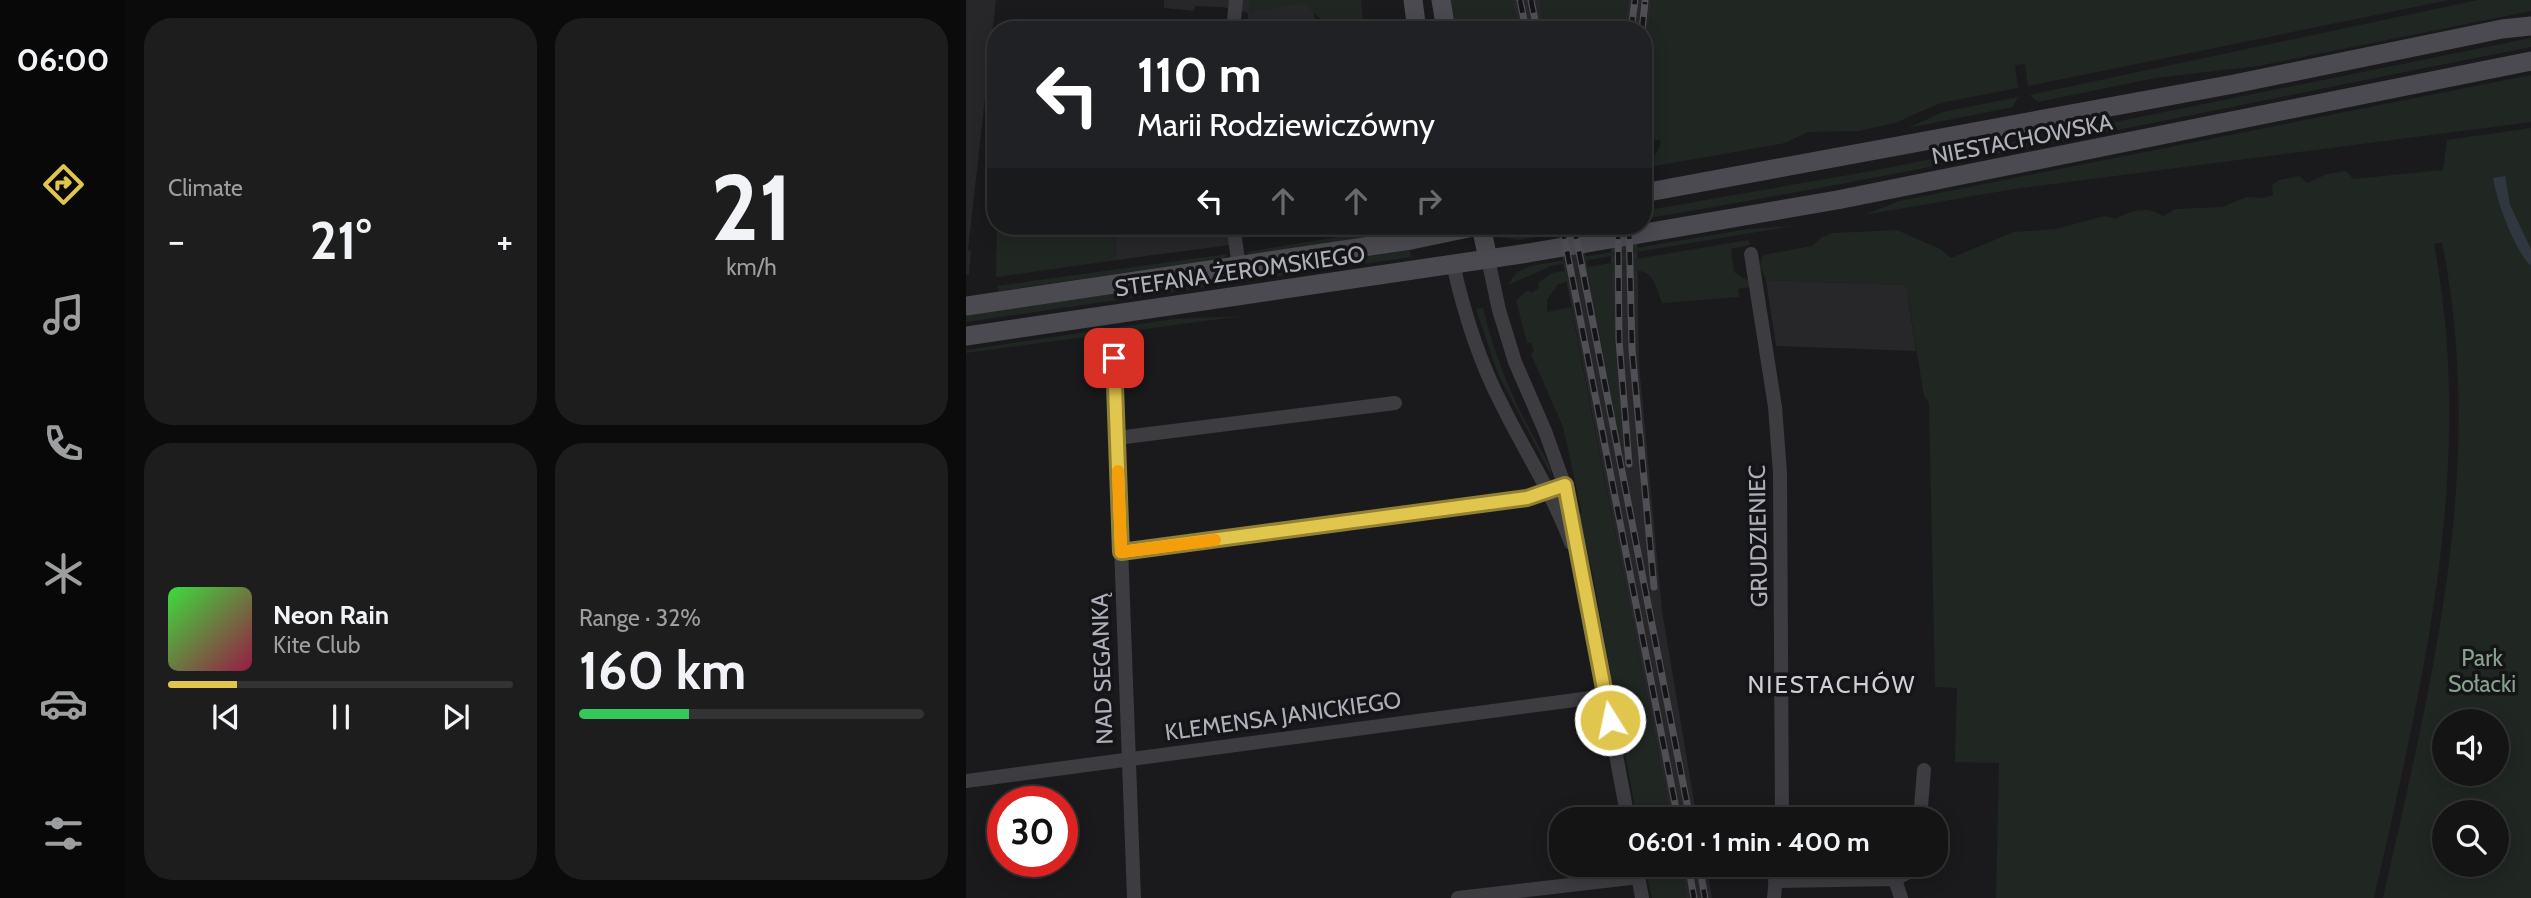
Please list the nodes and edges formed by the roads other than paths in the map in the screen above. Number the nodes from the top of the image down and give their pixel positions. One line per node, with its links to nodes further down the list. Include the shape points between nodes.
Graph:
1 (1236, 0): 5 (street)
2 (1413, 0): 6 (main road)
3 (1441, 0): 7 (main road)
4 (2531, 19): 9 (main road)
5 (1234, 21)
6 (1416, 21)
7 (1444, 21)
8 (2531, 26): 9 (main road, NIESTACHOWSKA)
9 (2502, 29): 11 (main road, NIESTACHOWSKA, via 2234,84)
10 (2531, 61): 12 (main road, NIESTACHOWSKA, via 1850,198)
11 (1652, 191)
12 (1652, 232)
13 (1234, 235): 22 (street)
14 (1426, 235): 22 (main road, STEFANA ŻEROMSKIEGO)
15 (1447, 235): 21 (main road)
16 (1482, 235): 20 (main road)
17 (1632, 235): 18 (main road, NIESTACHOWSKA)
18 (1520, 254): 20 (main road, STEFANA ŻEROMSKIEGO)
19 (1751, 254): 37 (street, GRUDZIENIEC, via 1775,407 1780,473)
20 (1488, 259): 21 (main road, STEFANA ŻEROMSKIEGO); 28 (street, via 1515,362)
21 (1453, 264): 24 (main road, STEFANA ŻEROMSKIEGO); 29 (street, via 1485,369)
22 (1239, 266): 23 (main road, STEFANA ŻEROMSKIEGO)
23 (966, 306)
24 (966, 336)
25 (1114, 358): 27 (street, NAD SEGANKĄ)
26 (1395, 403): 27 (street)
27 (1117, 438): 30 (street, NAD SEGANKĄ)
28 (1565, 485): 29 (street); 31 (street)
29 (1550, 492): 30 (street); 31 (street)
30 (1121, 552): 33 (street, NAD SEGANKĄ)
31 (1583, 574): 32 (street)
32 (1605, 696): 33 (street, KLEMENSA JANICKIEGO); 36 (street)
33 (1128, 759): 35 (street, KLEMENSA JANICKIEGO); 45 (street, NAD SEGANKĄ)
34 (1924, 770): 38 (street)
35 (966, 781)
36 (1626, 807)
37 (1782, 807)
38 (1921, 807)
39 (1598, 877): 46 (street)
40 (1639, 877): 47 (street)
41 (1775, 877): 44 (street)
42 (1899, 877): 43 (street)
43 (1895, 879): 44 (street); 49 (street)
44 (1775, 881): 48 (street)
45 (1134, 898)
46 (1458, 898)
47 (1642, 898)
48 (1774, 898)
49 (1901, 898)

